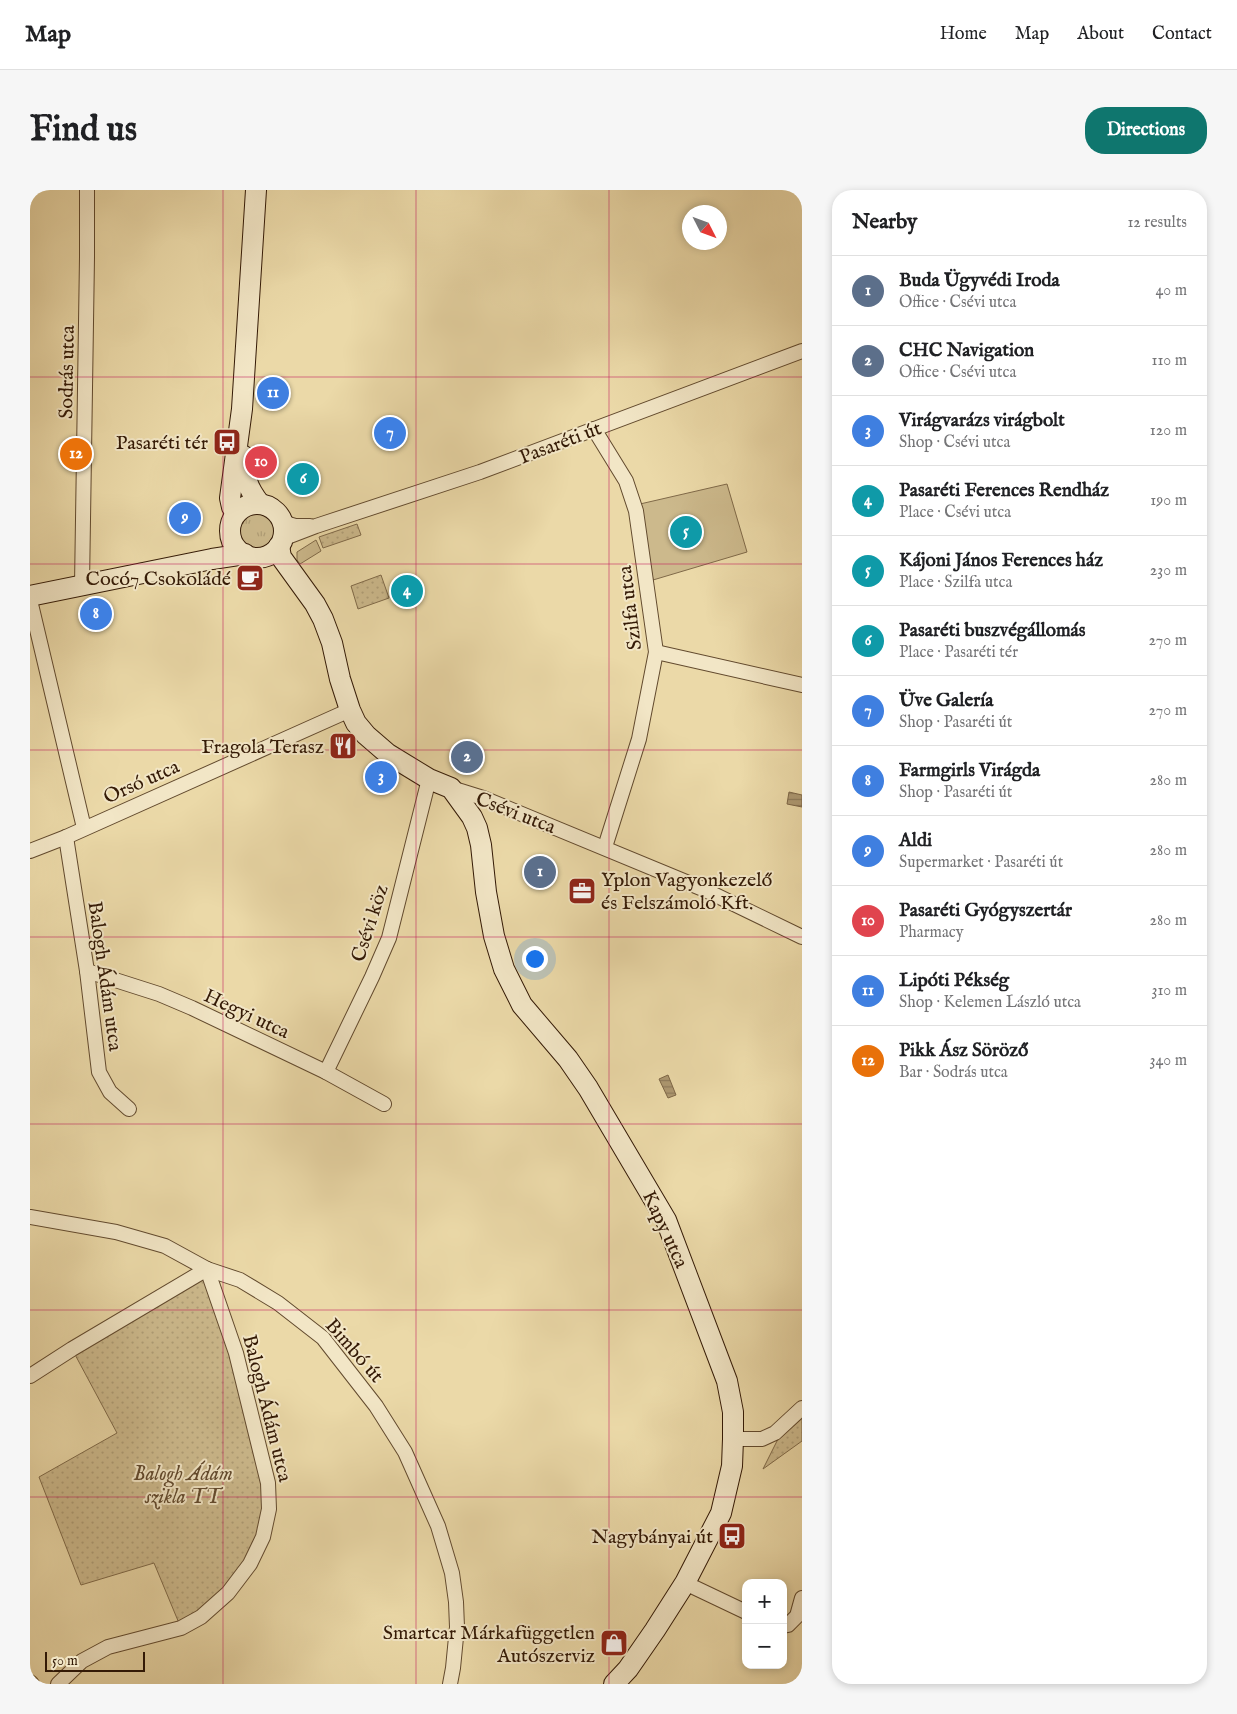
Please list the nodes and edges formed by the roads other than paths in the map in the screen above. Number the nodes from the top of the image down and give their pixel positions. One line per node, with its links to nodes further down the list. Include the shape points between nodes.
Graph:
1 (87, 190): 11 (street, Sodrás utca)
2 (256, 190): 4 (street)
3 (802, 351): 5 (street, Pasaréti út)
4 (242, 409): 6 (street, via 244,475 251,493); 7 (street, via 230,498)
5 (594, 429): 8 (street, Pasaréti út, via 480,472); 14 (street, Szilfa utca, via 626,481 636,511)
6 (260, 504): 7 (street, via 245,507); 8 (street, via 274,510)
7 (233, 522): 9 (street, via 233,544); 10 (street, via 222,544)
8 (281, 536): 9 (street, via 272,552 264,556); 13 (street, Csévi utca, via 281,557)
9 (249, 556): 10 (street, via 228,556); 13 (street, Csévi utca)
10 (192, 563): 11 (street)
11 (82, 585): 12 (street)
12 (30, 598): 19 (street)
13 (315, 604): 16 (street, Csévi utca, via 332,643)
14 (656, 652): 15 (street); 21 (street, Szilfa utca, via 639,739)
15 (802, 685)
16 (350, 710): 17 (street, Csévi utca, via 356,723 376,745); 19 (street, Orsó utca)
17 (430, 779): 18 (street, Csévi utca); 25 (street, Csévi köz, via 389,938)
18 (451, 788): 21 (street, Csévi utca); 32 (street, Kapy utca, via 477,828 494,936 504,969 522,1005 588,1088 666,1220 727,1381 733,1412)
19 (84, 828): 20 (street, Orsó utca)
20 (66, 837): 22 (street, Orsó utca); 24 (street, Balogh Ádám utca)
21 (605, 847): 23 (street, Csévi utca, via 703,888)
22 (30, 851)
23 (802, 937)
24 (87, 971): 25 (street, Hegyi utca, via 159,994); 27 (street, Balogh Ádám utca, via 99,1072 110,1092)
25 (326, 1072): 26 (street, Hegyi utca)
26 (384, 1104)
27 (129, 1109)
28 (30, 1217): 29 (street, Bimbó út, via 116,1232 165,1246)
29 (207, 1269): 30 (street); 37 (street, Balogh Ádám utca, via 236,1353 268,1482 269,1509 263,1537 250,1564 228,1592 201,1617 181,1628 108,1647 82,1660); 38 (street, Bimbó út, via 240,1280 278,1303 323,1338 376,1406 405,1452 438,1526 452,1573 457,1627)
30 (30, 1376)
31 (802, 1408): 32 (street, via 775,1433 762,1439)
32 (733, 1439): 33 (street, Kapy utca, via 732,1466 721,1514)
33 (685, 1583): 35 (street); 39 (street, Kapy utca, via 628,1669)
34 (802, 1598): 36 (street, via 797,1616)
35 (742, 1610)
36 (787, 1626)
37 (58, 1684)
38 (450, 1684)
39 (614, 1684)

